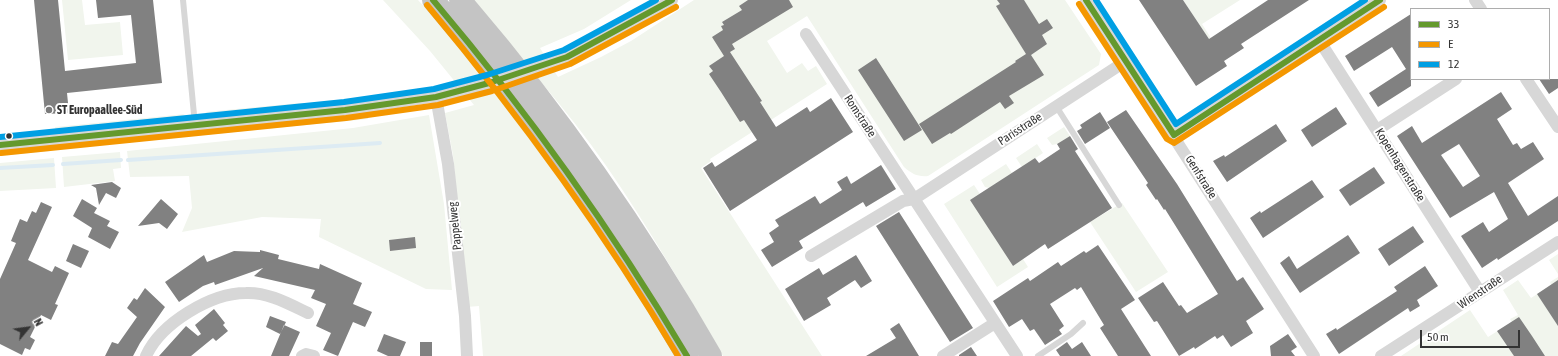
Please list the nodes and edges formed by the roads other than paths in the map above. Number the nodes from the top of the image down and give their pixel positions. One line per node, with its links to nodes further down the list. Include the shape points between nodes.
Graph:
1 (183, 0): 14 (lane)
2 (433, 0): 29 (highway, via 508,91 582,190 632,265)
3 (460, 0): 30 (highway, via 541,99 600,180 670,286)
4 (672, 0): 12 (street, bridge, via 568,57)
5 (1086, 0): 9 (street, Genfstraße)
6 (1380, 0): 8 (street)
7 (806, 34): 19 (street, Romstraße)
8 (1319, 40): 16 (street, Kopenhagenstraße); 17 (street)
9 (1126, 61): 13 (street, Parisstraße); 17 (street, Genfstraße)
10 (1454, 80): 16 (street)
11 (1527, 80): 15 (street)
12 (436, 97): 14 (street, via 345,110); 28 (street, Pappelweg, via 448,164)
13 (1056, 106): 19 (street, Parisstraße); 20 (lane)
14 (196, 125): 18 (street)
15 (1558, 127)
16 (1378, 130): 23 (street, Kopenhagenstraße)
17 (1174, 135): 34 (street, Genfstraße)
18 (0, 145)
19 (914, 199): 22 (street, via 902,201); 25 (street, Romstraße)
20 (1119, 205)
21 (1558, 242): 23 (street, Wienstraße)
22 (811, 256)
23 (1480, 292): 35 (street, Wienstraße)
24 (308, 313): 27 (street, via 264,295 247,293 212,299 172,325)
25 (995, 323): 31 (street); 32 (street, Romstraße)
26 (1083, 323): 33 (lane)
27 (146, 356)
28 (467, 356)
29 (687, 356)
30 (711, 356)
31 (943, 356)
32 (1017, 356)
33 (1038, 356)
34 (1314, 356)
35 (1381, 356)

